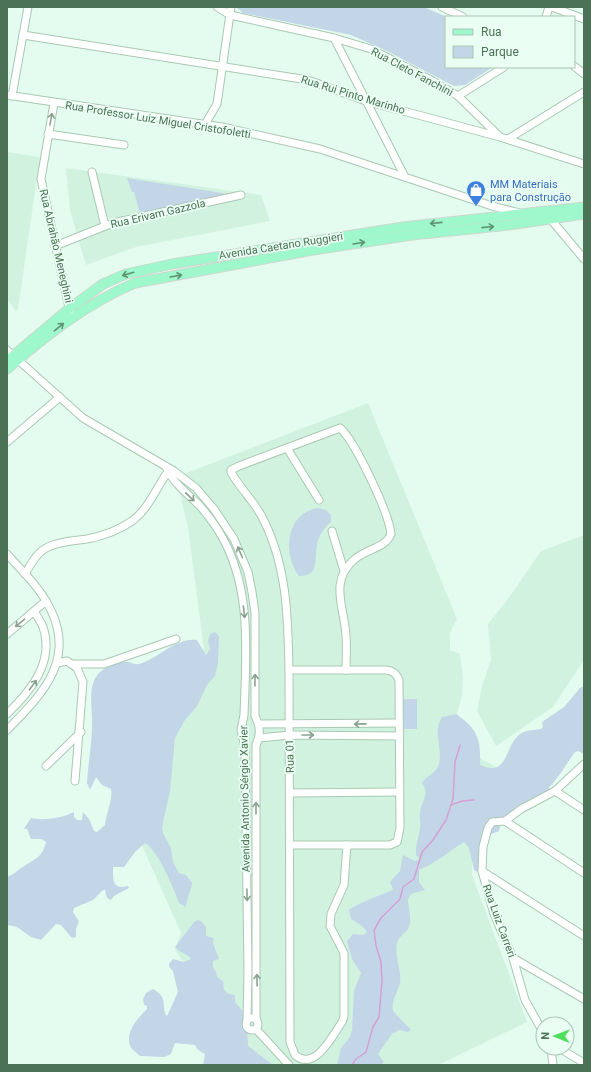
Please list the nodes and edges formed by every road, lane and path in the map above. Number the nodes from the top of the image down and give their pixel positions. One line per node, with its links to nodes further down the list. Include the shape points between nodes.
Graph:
1 (28, 7): 9 (street)
2 (217, 7): 6 (street, Rua Cleto Fanchini)
3 (231, 7): 6 (street)
4 (442, 7): 7 (street)
5 (550, 7): 8 (street)
6 (230, 15): 10 (street, Rua Cleto Fanchini); 11 (street)
7 (461, 16)
8 (584, 19)
9 (23, 35): 11 (street, Rua Rui Pinto Marinho); 16 (street)
10 (334, 38): 17 (street, Rua Cleto Fanchini, via 371,49); 18 (street)
11 (223, 67): 18 (street, Rua Rui Pinto Marinho, via 308,80); 20 (street, via 217,104)
12 (575, 67): 14 (street)
13 (502, 68): 17 (street)
14 (584, 74)
15 (584, 92): 23 (street)
16 (10, 96): 19 (street, Rua Professor Luiz Miguel Cristofoletti)
17 (458, 96): 22 (street, Rua Cleto Fanchini)
18 (366, 101): 22 (street, Rua Rui Pinto Marinho); 27 (street)
19 (54, 103): 20 (street, Rua Professor Luiz Miguel Cristofoletti); 21 (street, Rua Abrahão Meneghini, one-way to 19)
20 (204, 126): 27 (street, Rua Professor Luiz Miguel Cristofoletti, via 222,127 320,149)
21 (48, 134): 24 (street); 37 (street, Rua Abrahão Meneghini, via 41,179)
22 (500, 137): 23 (street, Rua Rui Pinto Marinho)
23 (508, 139): 25 (street, Rua Rui Pinto Marinho)
24 (124, 145)
25 (584, 164)
26 (92, 172): 36 (street)
27 (405, 177): 29 (street, Rua Professor Luiz Miguel Cristofoletti)
28 (240, 195): 36 (street, Rua Erivam Gazzola)
29 (492, 206): 31 (street, Rua Professor Luiz Miguel Cristofoletti); 34 (street, Rua Professor Luiz Miguel Cristofoletti)
30 (584, 207): 32 (main road, Avenida Caetano Ruggieri)
31 (525, 214): 32 (main road, Avenida Caetano Ruggieri); 34 (main road, Avenida Caetano Ruggieri)
32 (547, 214): 33 (main road, Avenida Caetano Ruggieri); 35 (main road, Avenida Caetano Ruggieri); 38 (street)
33 (584, 214)
34 (503, 216): 35 (street, Rua Professor Luiz Miguel Cristofoletti); 39 (main road, Avenida Caetano Ruggieri, one-way to 39, via 403,227 172,264 126,274 103,284)
35 (509, 225): 40 (main road, Avenida Caetano Ruggieri, one-way to 35, via 113,292 135,283 328,248 412,235)
36 (105, 226): 37 (street, Rua Erivam Gazzola)
37 (55, 246): 39 (street, Rua Abrahão Meneghini)
38 (584, 259)
39 (70, 308): 40 (street, Rua Abrahão Meneghini); 41 (main road, Avenida Caetano Ruggieri)
40 (71, 318): 41 (main road, Avenida Caetano Ruggieri, one-way to 40)
41 (11, 356): 42 (main road, Avenida Caetano Ruggieri); 43 (street)
42 (7, 370)
43 (60, 397): 44 (street); 46 (street, via 83,418)
44 (7, 442)
45 (287, 448): 47 (street); 50 (street, via 340,428 361,460 375,490 391,529 390,538 384,544 355,559); 58 (street, Rua 01, via 231,470 231,473 260,515 274,545 285,584)
46 (168, 469): 51 (street, via 149,502 134,520 116,530 47,547 36,557); 61 (street, Avenida Antonio Sérgio Xavier, one-way to 61, via 218,531 233,560 241,588 245,620); 62 (street, Avenida Antonio Sérgio Xavier, one-way to 46, via 255,613 248,572 234,539 214,509 196,488)
47 (319, 500)
48 (332, 531): 50 (street)
49 (7, 554): 51 (street)
50 (344, 571): 59 (street, via 339,588 346,636)
51 (25, 574): 52 (street)
52 (46, 601): 53 (street); 56 (street, via 57,625 60,649)
53 (34, 611): 54 (street, one-way to 54); 60 (street, one-way to 53, via 36,683 42,668 46,638 43,626)
54 (7, 634)
55 (176, 639): 57 (street, via 104,664)
56 (58, 663): 57 (street, via 67,661); 66 (street, via 39,697)
57 (71, 664): 67 (street, via 81,674 83,682)
58 (289, 670): 59 (street); 65 (street, Rua 01)
59 (346, 670): 63 (street, via 386,670 395,673 399,680)
60 (7, 714)
61 (244, 715): 62 (street); 71 (street, Avenida Antonio Sérgio Xavier, via 241,730)
62 (255, 716): 64 (street, Avenida Antonio Sérgio Xavier)
63 (399, 723): 65 (street, one-way to 65); 69 (street)
64 (260, 724): 65 (street); 70 (street, Avenida Antonio Sérgio Xavier)
65 (290, 725): 68 (street, Rua 01)
66 (7, 730)
67 (81, 732): 73 (street); 74 (street)
68 (290, 735): 69 (street, one-way to 69); 70 (street); 77 (street, Rua 01)
69 (399, 736): 76 (street)
70 (258, 741): 71 (street); 88 (street, Avenida Antonio Sérgio Xavier, one-way to 70)
71 (245, 746): 89 (street, Avenida Antonio Sérgio Xavier, one-way to 89, via 248,970)
72 (584, 764): 75 (street, Rua Luiz Carreri)
73 (46, 766)
74 (76, 781)
75 (555, 791): 78 (street); 79 (street, Rua Luiz Carreri, via 521,809)
76 (398, 792): 77 (street); 81 (street, via 400,833 397,842 390,845)
77 (290, 793): 80 (street, Rua 01)
78 (584, 810)
79 (505, 821): 82 (street, Rua Luiz Carreri, via 492,822 488,828 483,847); 83 (street)
80 (290, 845): 81 (street); 81 (street, Rua 01, via 290,1042 299,1058 309,1060 318,1055 344,1017 345,958 330,926 331,914 344,885)
81 (346, 845)
82 (482, 871): 84 (street); 85 (street, Rua Luiz Carreri, via 494,914)
83 (584, 873)
84 (584, 936)
85 (512, 958): 86 (street); 87 (street, Rua Luiz Carreri, via 525,1000)
86 (584, 999)
87 (535, 1018)
88 (256, 1020): 89 (street, via 252,1018); 90 (street)
89 (246, 1021): 90 (street, via 247,1028)
90 (256, 1029): 93 (street)
91 (572, 1056): 92 (street)
92 (584, 1063)
93 (289, 1065)

